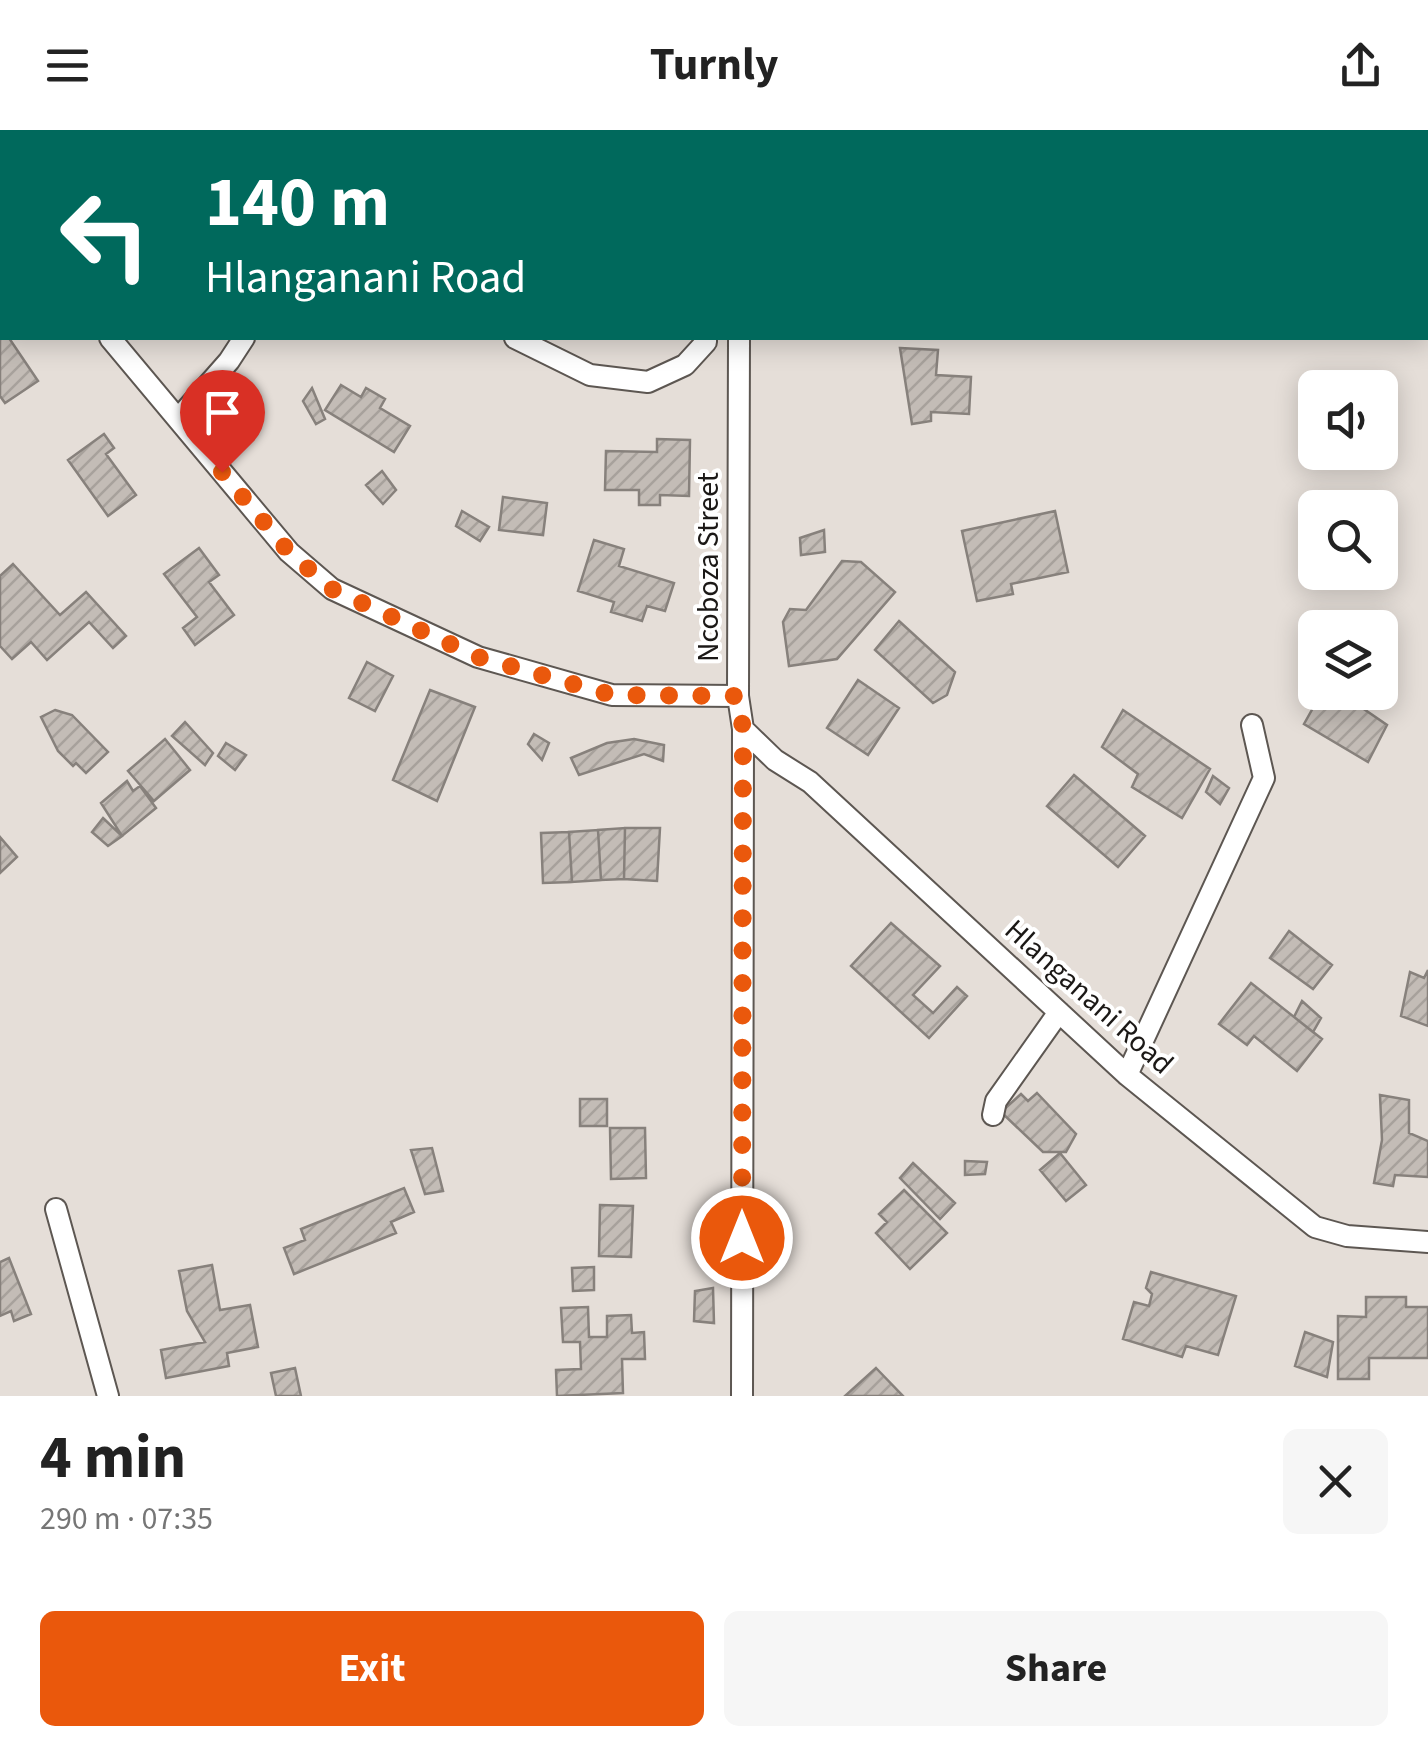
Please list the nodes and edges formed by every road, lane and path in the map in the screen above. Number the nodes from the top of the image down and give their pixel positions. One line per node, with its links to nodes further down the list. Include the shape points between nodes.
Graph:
1 (112, 340): 6 (street)
2 (243, 340): 6 (street)
3 (519, 340): 4 (street, via 590,376 648,382 685,364)
4 (706, 340)
5 (739, 340): 7 (street, Ncoboza Street)
6 (178, 419): 7 (street, via 289,552 332,589 478,657 612,695)
7 (738, 696): 9 (street, Ncoboza Street)
8 (1252, 725): 11 (street, via 1264,778)
9 (743, 729): 10 (street, Hlanganani Road, via 810,782); 16 (street, Ncoboza Street)
10 (1059, 1012): 11 (street, Hlanganani Road); 12 (street, via 996,1101)
11 (1127, 1075): 14 (street, Hlanganani Road, via 1315,1227)
12 (993, 1115)
13 (56, 1209): 15 (street)
14 (1428, 1242)
15 (108, 1396)
16 (742, 1396)

